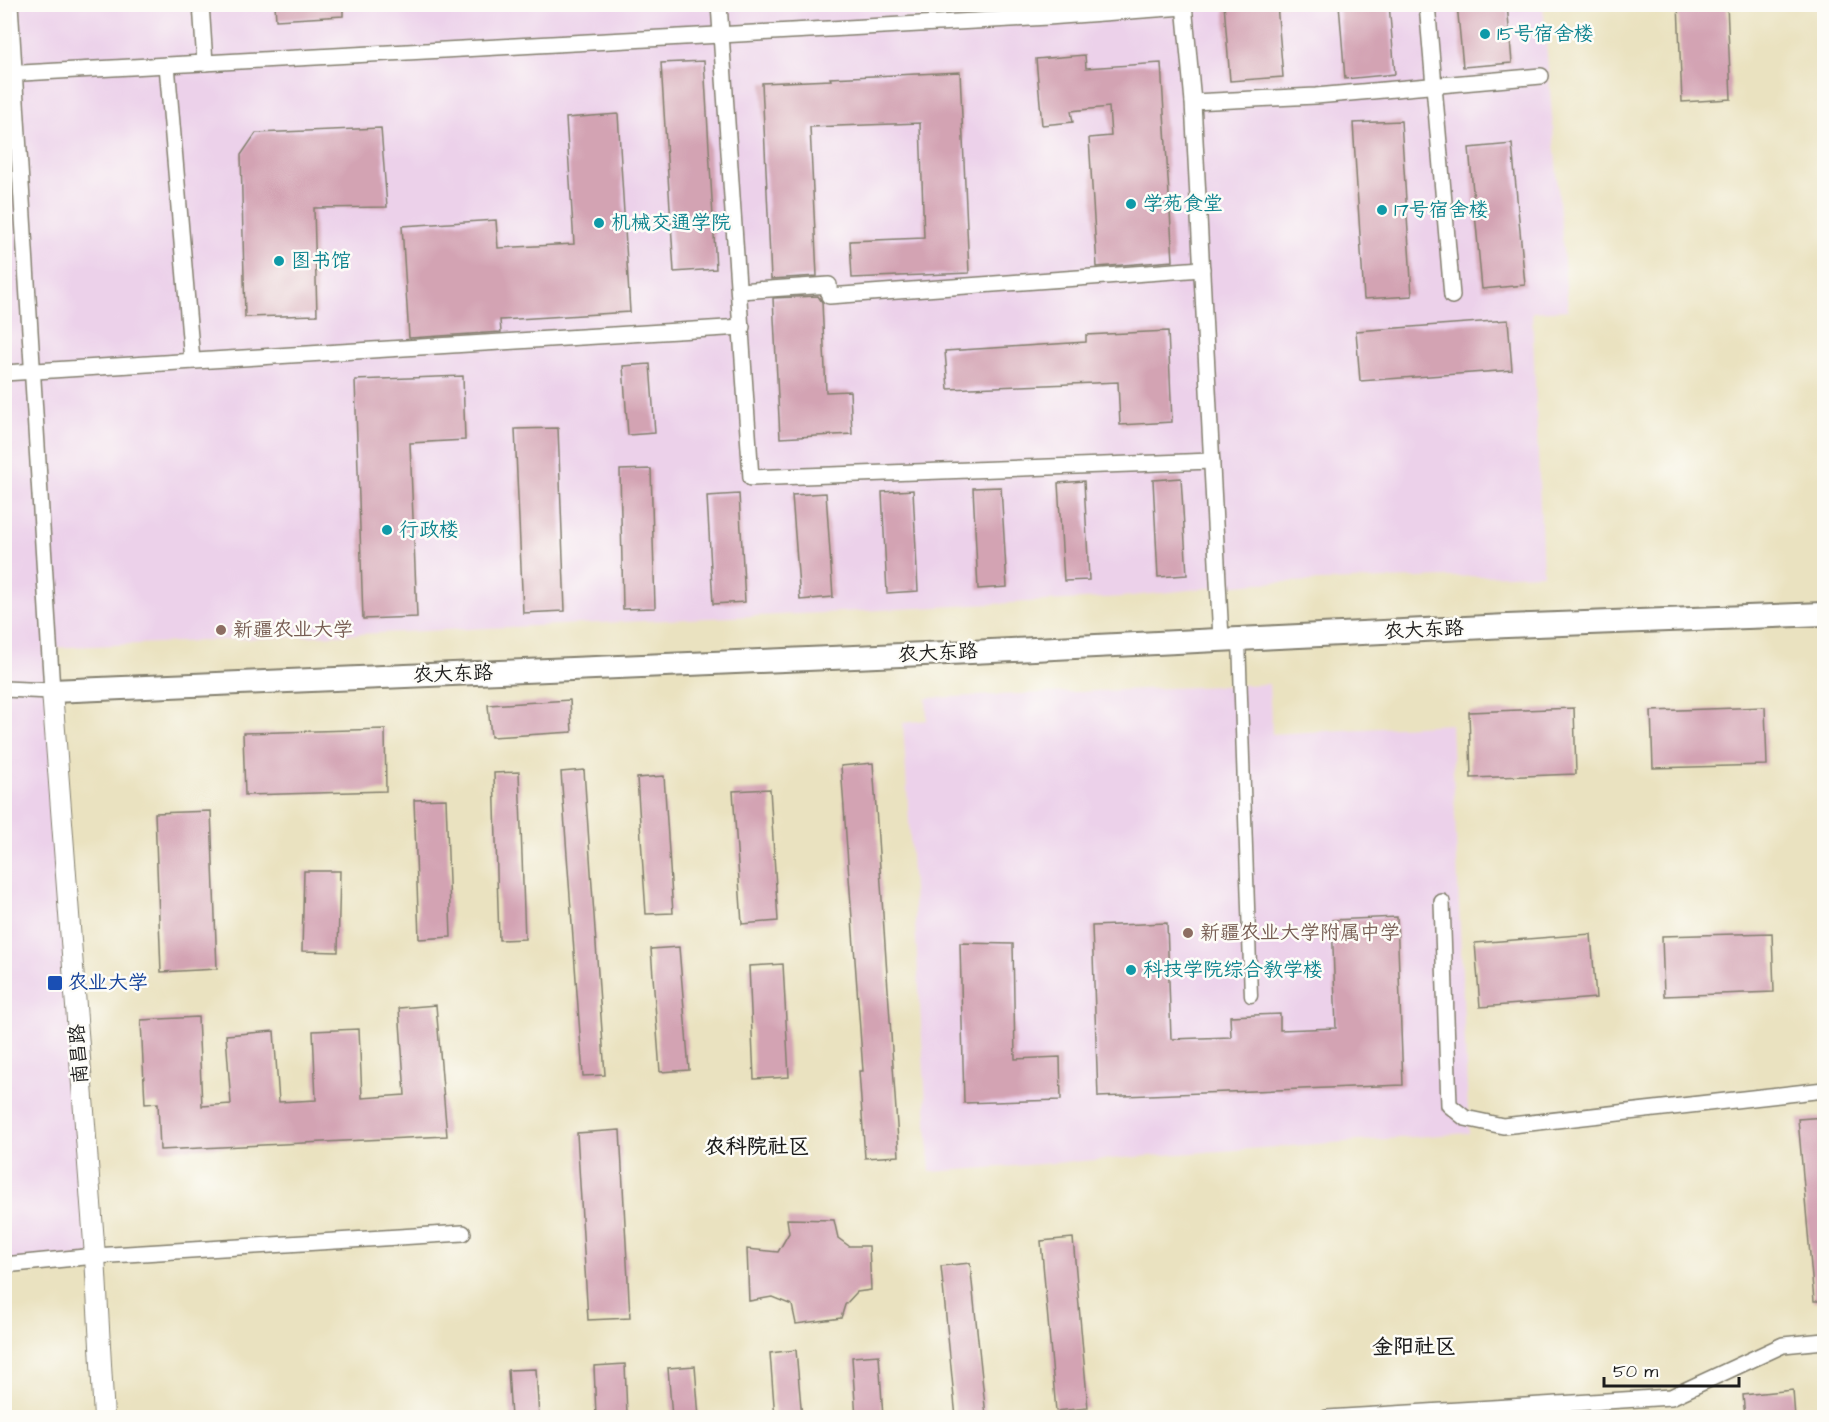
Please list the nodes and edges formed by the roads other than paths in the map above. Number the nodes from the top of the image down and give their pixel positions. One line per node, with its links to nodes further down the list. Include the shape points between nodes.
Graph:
1 (10, 4): 9 (street)
2 (201, 4): 7 (street)
3 (719, 4): 6 (street)
4 (1427, 4): 11 (street)
5 (1184, 6): 6 (street); 12 (street)
6 (721, 34): 7 (street); 14 (street)
7 (205, 63): 8 (street)
8 (167, 65): 9 (street); 17 (street)
9 (9, 74): 18 (street)
10 (1541, 76): 11 (street)
11 (1434, 85): 12 (street); 15 (street)
12 (1192, 102): 13 (street)
13 (1202, 268): 14 (street, via 829,296 829,285); 20 (street)
14 (740, 291): 16 (street)
15 (1452, 296)
16 (742, 327): 17 (street); 20 (street, via 751,478)
17 (192, 362): 18 (street)
18 (32, 371): 19 (street); 24 (street)
19 (4, 373)
20 (1212, 461): 22 (street)
21 (1824, 614): 22 (main road, 农大东路)
22 (1230, 639): 24 (main road, 农大东路); 26 (street)
23 (4, 689): 24 (street)
24 (52, 691): 29 (street, 南昌路)
25 (1442, 902): 27 (street, via 1449,1105 1465,1118 1503,1126)
26 (1251, 996)
27 (1824, 1090)
28 (463, 1233): 29 (street)
29 (95, 1257): 30 (street); 32 (street, 南昌路)
30 (4, 1265)
31 (1824, 1341): 33 (street, via 1783,1345 1671,1398)
32 (104, 1418)
33 (1328, 1418)

